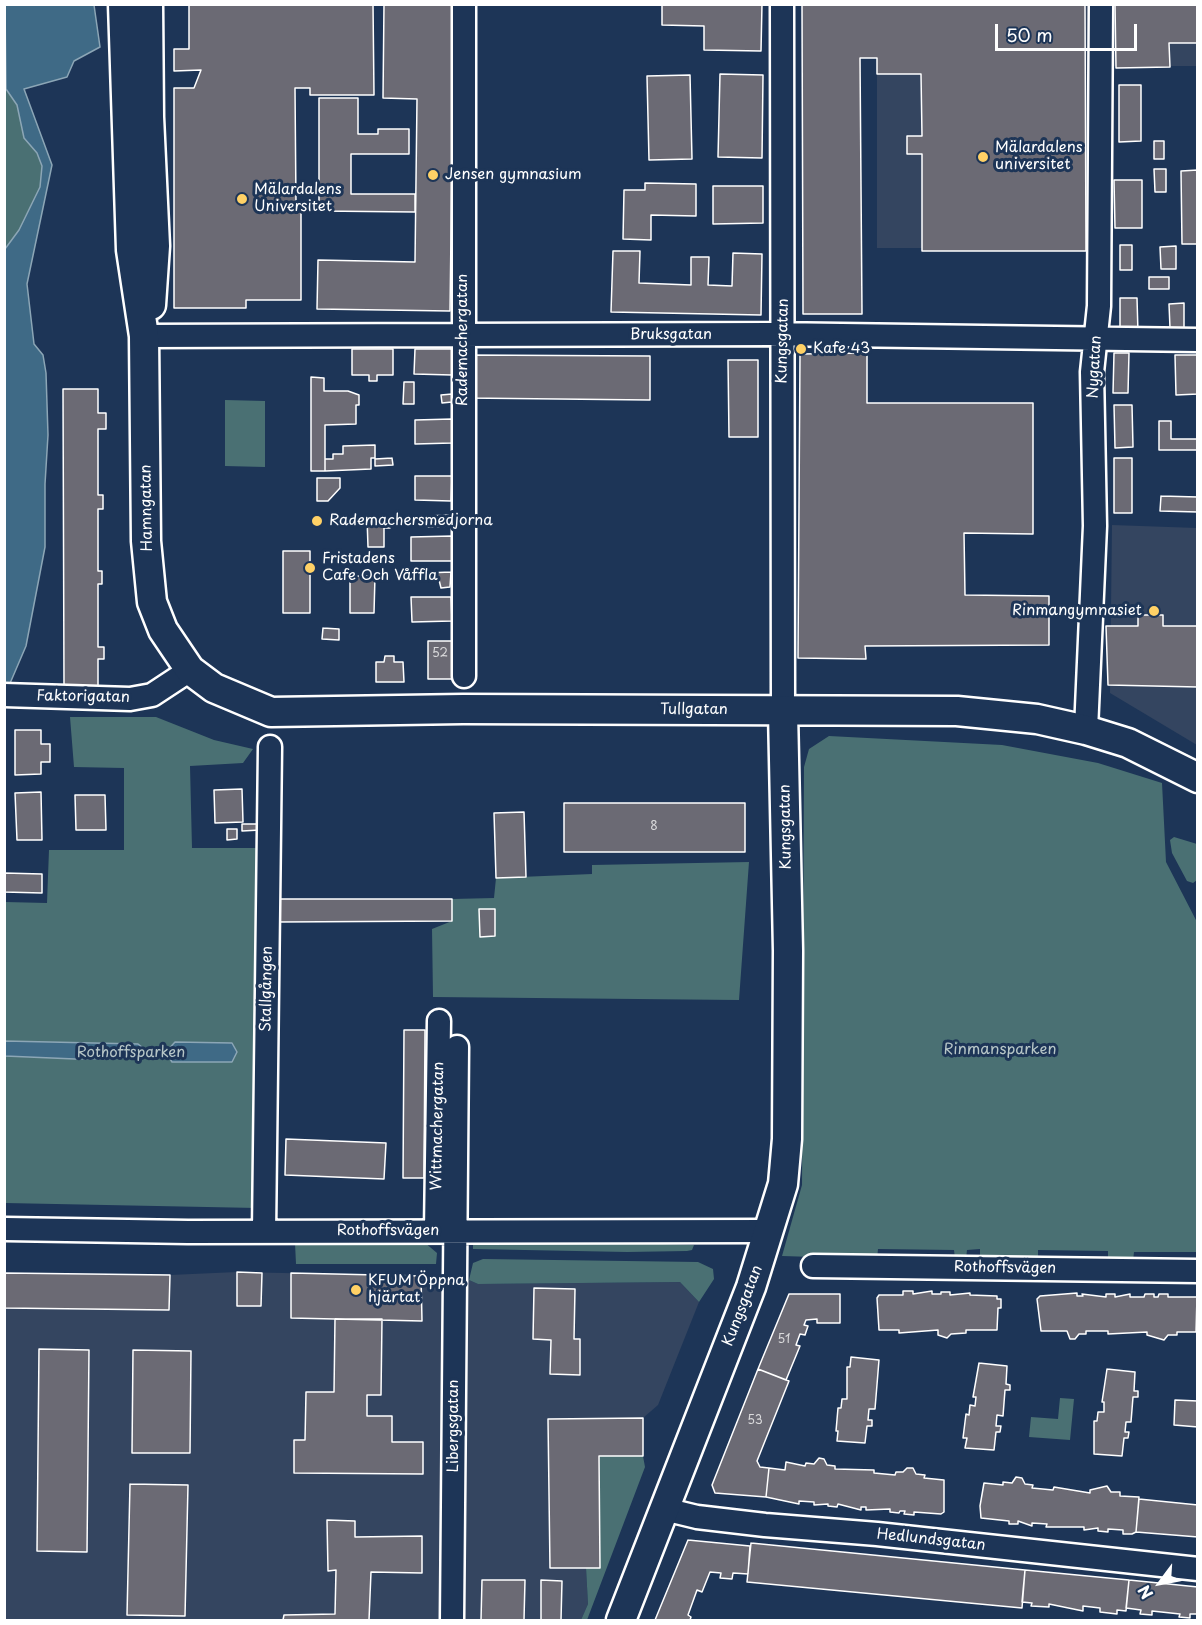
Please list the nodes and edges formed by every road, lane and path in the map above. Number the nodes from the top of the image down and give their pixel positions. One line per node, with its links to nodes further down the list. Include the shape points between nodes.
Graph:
1 (123, 4): 6 (street, Hamngatan)
2 (148, 4): 6 (street, Hamngatan)
3 (464, 4): 8 (street, Rademachergatan)
4 (782, 4): 7 (street, Kungsgatan)
5 (1101, 4): 10 (street, Nygatan)
6 (138, 117): 9 (street, Hamngatan, via 156,246 152,299)
7 (782, 334): 8 (street, Bruksgatan); 10 (street, Bruksgatan); 15 (street, Kungsgatan)
8 (463, 335): 9 (street, Bruksgatan); 13 (street, Rademachergatan)
9 (144, 336): 12 (street, Hamngatan, via 146,541 152,602 163,630)
10 (1096, 338): 11 (street, Bruksgatan); 16 (street, Nygatan, via 1092,372 1095,526)
11 (1197, 340)
12 (189, 670): 14 (street, Faktorigatan, via 153,695 130,699); 15 (street, Tullgatan, via 214,688 270,712)
13 (464, 676)
14 (7, 695)
15 (783, 711): 16 (street, Tullgatan, via 957,711 1037,719); 24 (street, Kungsgatan, via 788,906 787,1139 783,1184)
16 (1086, 730): 18 (street, Tullgatan, via 1128,743)
17 (270, 747): 22 (street, Stallgången)
18 (1197, 778)
19 (439, 1021): 23 (street, Wittmachergatan)
20 (457, 1047): 23 (street, Wittmachergatan)
21 (6, 1229): 22 (street, Rothoffsvägen)
22 (264, 1231): 23 (street, Rothoffsvägen)
23 (446, 1231): 24 (street, Rothoffsvägen); 29 (street, Libergsgatan)
24 (770, 1232): 27 (street, Kungsgatan)
25 (813, 1266): 26 (street, Rothoffsvägen)
26 (1197, 1271)
27 (664, 1509): 28 (street, Hedlundsgatan, via 765,1525); 30 (street, Kungsgatan)
28 (1197, 1569)
29 (452, 1620)
30 (621, 1620)

